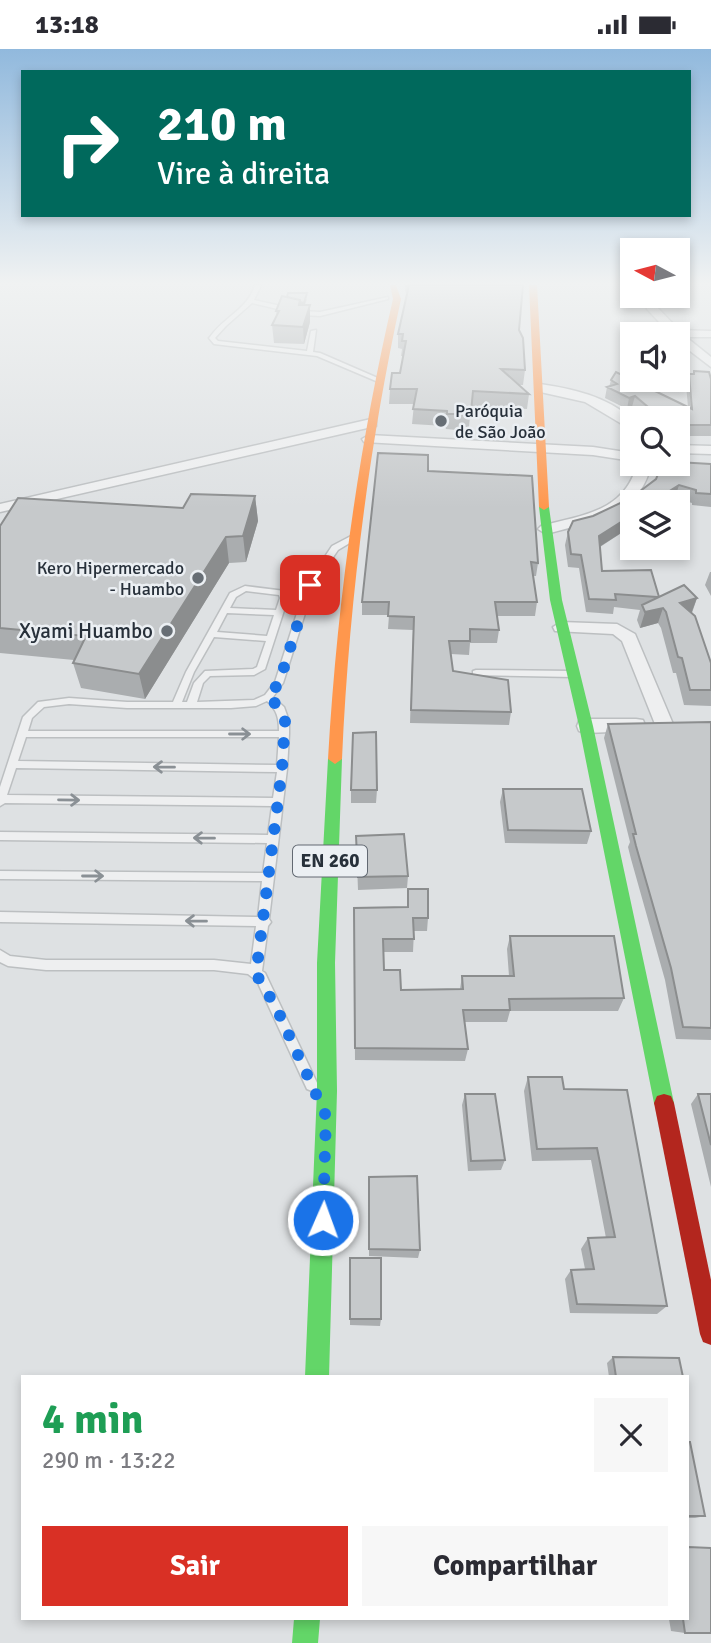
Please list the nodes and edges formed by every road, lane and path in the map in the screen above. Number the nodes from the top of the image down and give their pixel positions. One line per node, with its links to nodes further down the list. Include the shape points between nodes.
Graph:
1 (326, 359): 4 (lane)
2 (383, 359): 4 (street, EN 260)
3 (538, 359): 5 (street)
4 (378, 380): 7 (street, EN 260)
5 (540, 388): 6 (street, via 589,398); 8 (street)
6 (620, 417)
7 (370, 431): 8 (street); 17 (street); 19 (street, EN 260)
8 (540, 448): 12 (street); 18 (street)
9 (690, 449): 11 (street)
10 (620, 450): 12 (street)
11 (711, 450)
12 (593, 451): 13 (street)
13 (620, 455)
14 (690, 463): 15 (street)
15 (711, 464)
16 (640, 476): 18 (street, via 635,490 621,504)
17 (0, 509)
18 (546, 529): 22 (street)
19 (357, 537): 27 (lane, via 335,548 310,585 279,683); 47 (street, EN 260, via 337,702 326,963)
20 (224, 610): 21 (lane); 21 (lane, via 233,595 245,588 282,593); 23 (lane)
21 (280, 613): 24 (lane)
22 (561, 627): 26 (street); 30 (street, via 625,632)
23 (211, 633): 24 (lane); 28 (lane)
24 (272, 639): 29 (lane, via 261,669 202,676)
25 (476, 673): 26 (lane)
26 (573, 674): 32 (street)
27 (268, 697): 29 (lane, via 256,703); 34 (lane, via 279,707)
28 (176, 705): 29 (lane); 33 (lane, via 41,704 28,717)
29 (191, 705)
30 (664, 725): 31 (street); 32 (street)
31 (687, 725)
32 (586, 726): 48 (street)
33 (24, 734): 34 (lane, one-way to 34); 35 (lane)
34 (284, 734): 36 (lane)
35 (13, 764): 36 (lane, one-way to 35); 37 (lane)
36 (282, 769): 38 (lane)
37 (0, 801): 38 (lane, one-way to 38)
38 (277, 802): 40 (lane)
39 (0, 836): 40 (lane, one-way to 39)
40 (272, 839): 42 (lane)
41 (0, 875): 42 (lane, one-way to 42)
42 (269, 877): 44 (lane)
43 (0, 917): 44 (lane, one-way to 43)
44 (265, 922): 46 (lane)
45 (0, 955): 46 (lane, via 21,963 214,965 251,969)
46 (256, 974): 47 (lane)
47 (326, 1116): 49 (street, EN 260)
48 (711, 1335)
49 (321, 1375)
50 (307, 1620): 51 (street)
51 (305, 1643)

